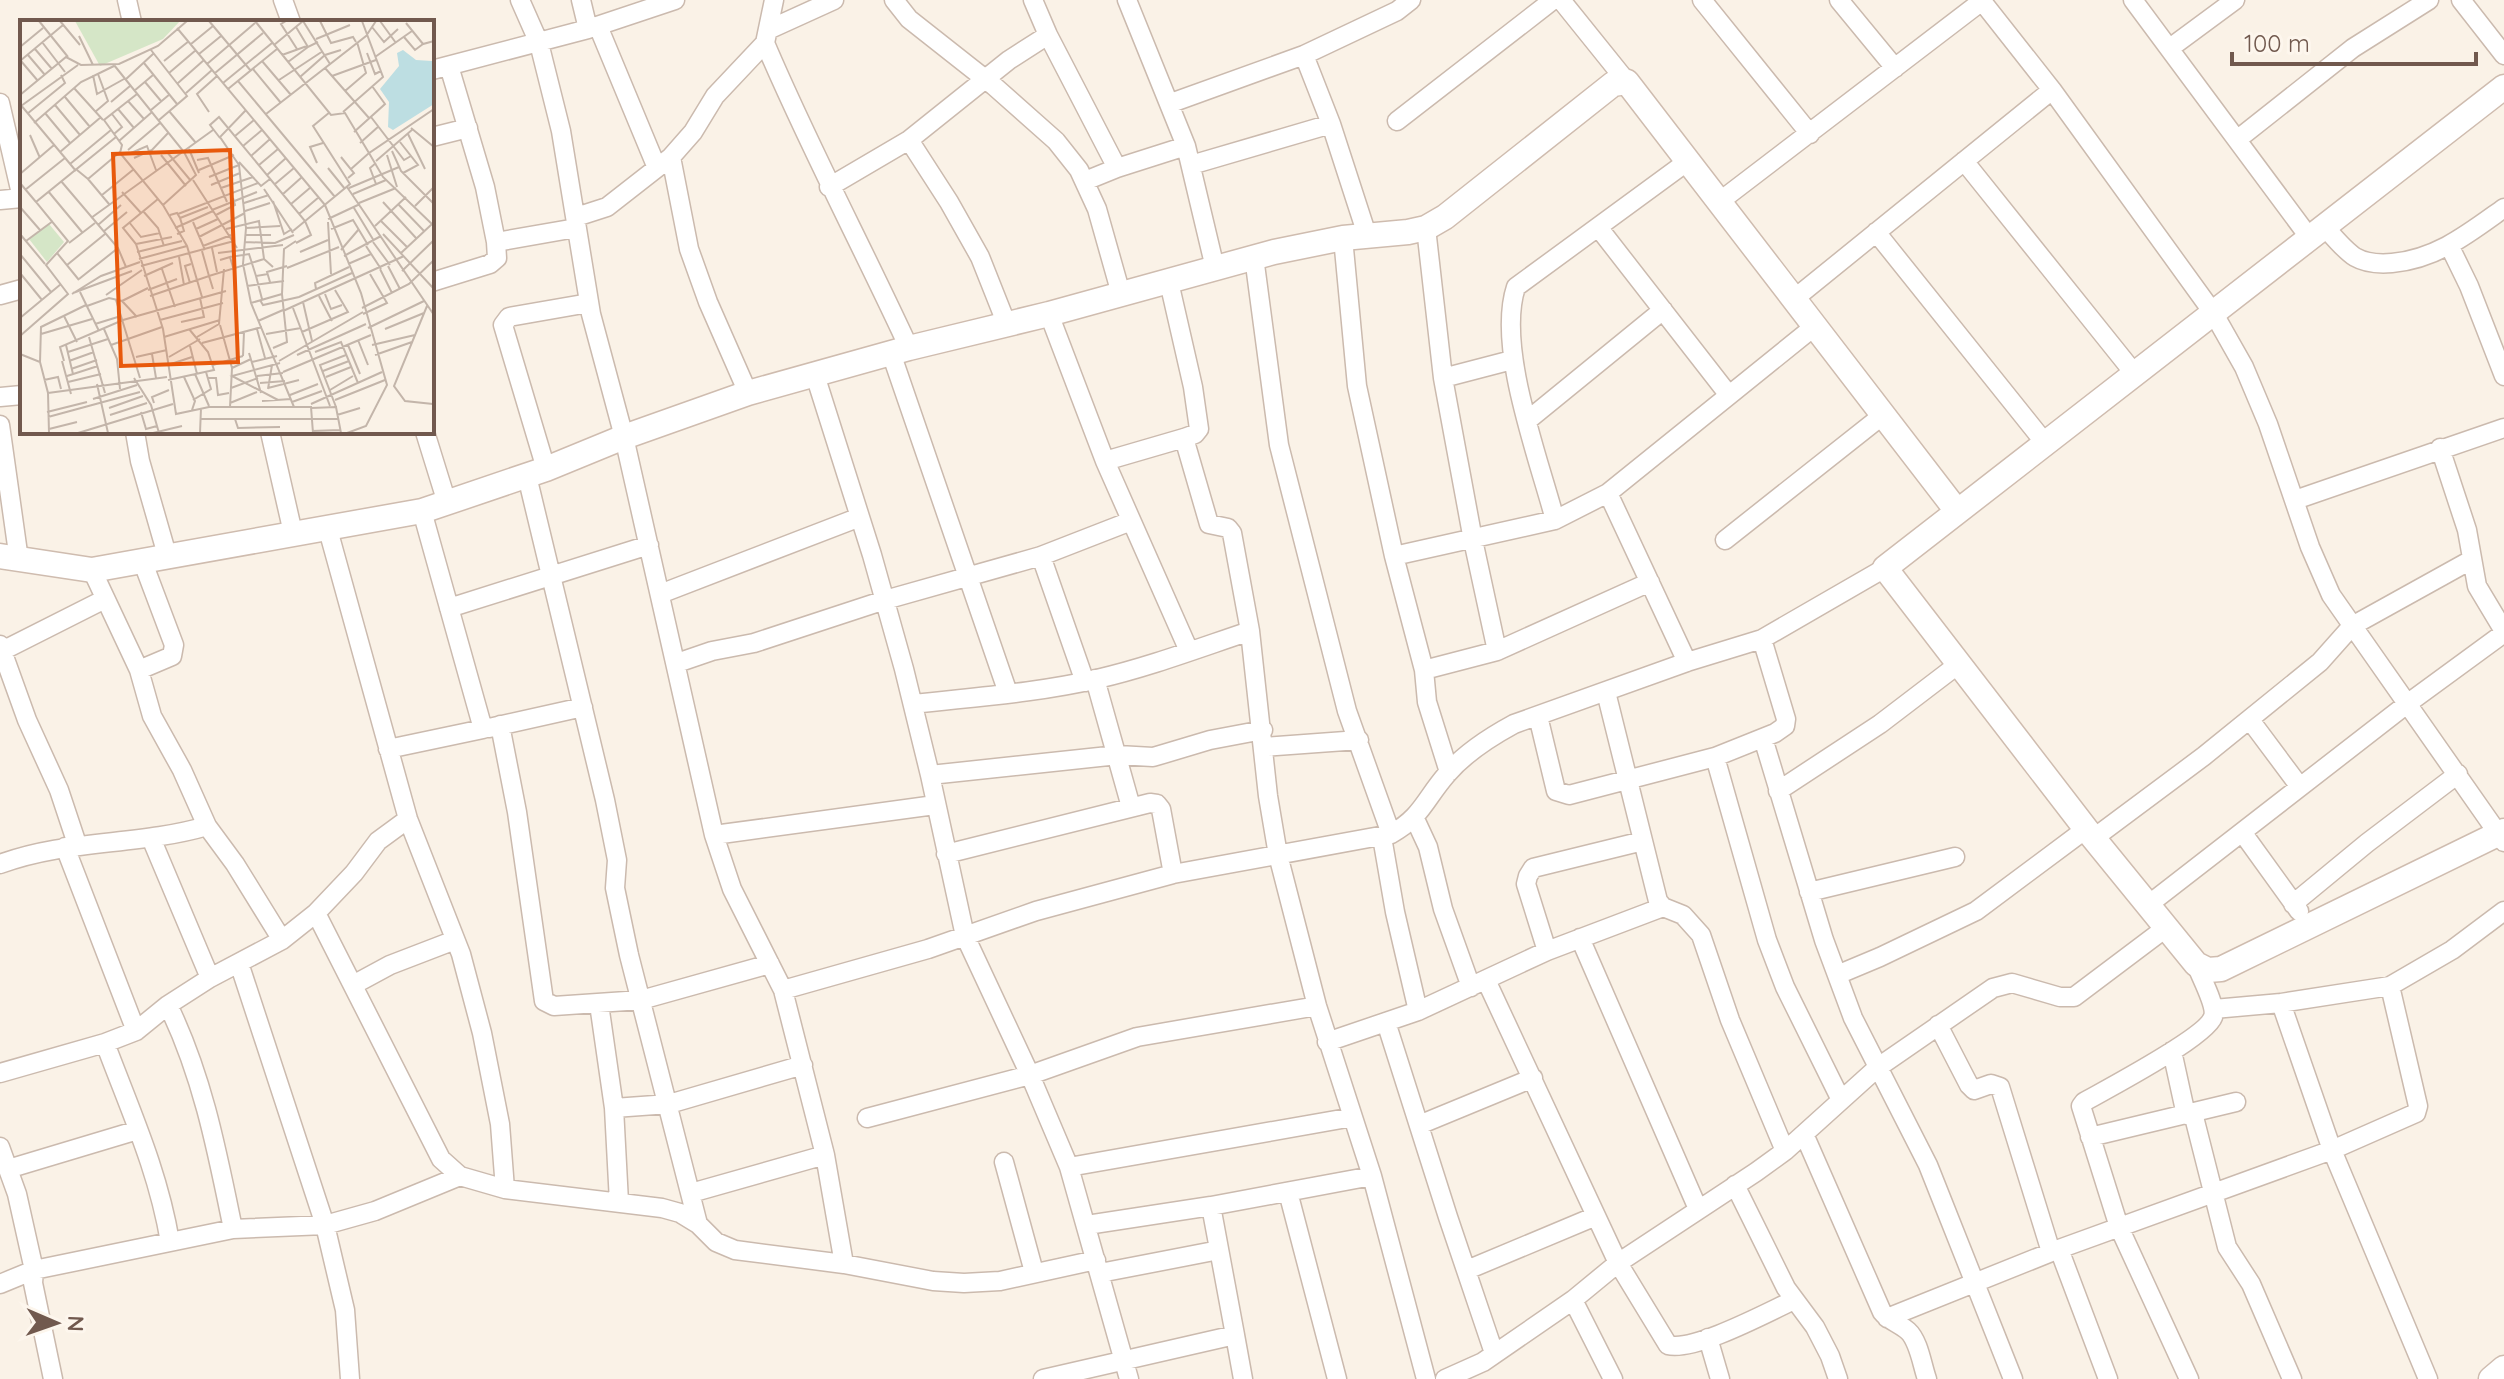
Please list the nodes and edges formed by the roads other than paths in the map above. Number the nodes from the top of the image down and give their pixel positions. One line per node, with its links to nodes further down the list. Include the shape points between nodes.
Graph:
1 (283, 0): 20 (street)
2 (520, 0): 24 (street)
3 (581, 0): 21 (street)
4 (675, 0): 21 (street)
5 (774, 0): 23 (street)
6 (834, 0): 23 (street)
7 (894, 0): 30 (street, via 909,19)
8 (1033, 0): 22 (street)
9 (1127, 0): 35 (street)
10 (1553, 0): 36 (street)
11 (1561, 0): 31 (street)
12 (1702, 0): 39 (street)
13 (1839, 0): 29 (street)
14 (1982, 0): 29 (street); 33 (street)
15 (2133, 0): 25 (street)
16 (2235, 0): 25 (street)
17 (2429, 0): 41 (street, via 2353,48)
18 (2461, 0): 27 (street)
19 (1399, 4): 26 (street)
20 (290, 20)
21 (593, 28): 24 (street); 46 (street)
22 (1048, 35): 30 (street); 48 (street)
23 (766, 37): 46 (street); 50 (street)
24 (539, 43): 28 (street); 56 (street)
25 (2170, 48): 41 (street)
26 (1304, 55): 35 (street); 37 (street)
27 (2504, 55)
28 (440, 68): 38 (street)
29 (1895, 68): 39 (street)
30 (986, 79): 42 (street); 49 (street, via 1056,141)
31 (1627, 82): 44 (street); 58 (street, via 1613,84)
32 (2504, 87): 59 (street)
33 (2052, 90): 45 (street); 75 (street)
34 (0, 103): 51 (street)
35 (1171, 103): 43 (street)
36 (1397, 121)
37 (1331, 124): 47 (street); 61 (street)
38 (468, 128): 40 (street); 62 (street)
39 (1810, 134): 54 (street)
40 (434, 136)
41 (2238, 139): 59 (street)
42 (909, 140): 50 (street); 76 (street, via 980,257)
43 (1186, 146): 47 (street); 48 (street)
44 (1688, 161): 54 (street); 57 (street)
45 (1964, 161): 60 (street); 80 (street)
46 (664, 163): 56 (street, via 607,207); 84 (street, via 708,302)
47 (1191, 165): 65 (street)
48 (1117, 168): 49 (street)
49 (1085, 181): 69 (street)
50 (829, 187): 78 (street, via 861,243)
51 (20, 189)
52 (20, 198): 53 (street)
53 (0, 200)
54 (1719, 202): 71 (street)
55 (2503, 210): 63 (street)
56 (576, 223): 62 (street); 72 (street)
57 (1598, 227): 73 (street); 79 (street, via 1516,287 1510,304)
58 (1426, 228): 61 (street); 83 (street)
59 (2317, 231): 63 (street, via 2370,263 2415,260); 75 (street)
60 (1876, 232): 71 (street); 97 (street)
61 (1355, 237): 64 (street); 116 (street, via 1357,386)
62 (496, 242): 66 (street, via 497,258 490,264)
63 (2450, 247): 82 (street)
64 (1254, 257): 65 (street); 152 (street, via 1279,445)
65 (1215, 268): 67 (street)
66 (434, 281)
67 (1169, 282): 69 (street); 96 (street, via 1200,423 1195,434)
68 (20, 290): 70 (street)
69 (1121, 294): 74 (street)
70 (0, 295)
71 (1794, 299): 77 (street)
72 (589, 303): 95 (street); 100 (street, via 509,317 503,325)
73 (1663, 310): 85 (street); 89 (street)
74 (1049, 314): 76 (street); 99 (street)
75 (2214, 314): 80 (street); 102 (street, via 2244,367)
76 (1007, 325): 78 (street)
77 (1815, 326): 85 (street); 88 (street)
78 (900, 350): 81 (street); 123 (street)
79 (1512, 360): 83 (street); 89 (street)
80 (2134, 373): 97 (street)
81 (815, 375): 84 (street); 106 (street)
82 (2504, 376)
83 (1443, 378): 111 (street)
84 (748, 393): 95 (street)
85 (1728, 394): 101 (street)
86 (20, 395): 87 (street)
87 (0, 397)
88 (1883, 415): 105 (street); 112 (street)
89 (1528, 420): 107 (street)
90 (0, 425): 117 (street)
91 (2504, 428): 98 (street)
92 (135, 434): 114 (street)
93 (270, 434): 110 (street)
94 (426, 434): 103 (street)
95 (624, 437): 100 (street); 113 (street)
96 (1184, 438): 99 (street); 130 (street, via 1209,524 1232,533)
97 (2045, 443): 105 (street)
98 (2440, 448): 102 (street); 119 (street, via 2467,530)
99 (1105, 461): 108 (street)
100 (536, 472): 103 (street); 122 (street)
101 (1608, 493): 107 (street); 124 (street)
102 (2295, 500): 129 (street, via 2331,595)
103 (447, 503): 104 (street)
104 (422, 511): 109 (street); 128 (street)
105 (1957, 511): 120 (street)
106 (860, 517): 125 (street); 127 (street)
107 (1555, 520): 111 (street)
108 (1131, 521): 115 (street); 134 (street)
109 (327, 526): 110 (street); 153 (street)
110 (293, 533): 114 (street)
111 (1473, 540): 116 (street); 135 (street)
112 (1725, 540)
113 (649, 545): 122 (street); 125 (street)
114 (167, 555): 118 (street)
115 (1041, 556): 123 (street); 141 (street)
116 (1394, 556): 140 (street)
117 (10, 558): 121 (street)
118 (142, 560): 121 (street); 139 (street, via 174,645 172,656)
119 (2471, 560): 129 (street); 131 (street, via 2477,586)
120 (1885, 568): 132 (street); 138 (street)
121 (92, 570): 126 (street)
122 (551, 575): 128 (street); 146 (street)
123 (970, 577): 127 (street); 143 (street)
124 (1650, 582): 135 (street); 136 (street)
125 (660, 594): 137 (street)
126 (105, 599): 133 (street); 139 (street)
127 (885, 600): 137 (street); 144 (street)
128 (449, 608): 149 (street)
129 (2352, 626): 145 (street); 148 (street, via 2320,662)
130 (1250, 631): 134 (street); 150 (street)
131 (2504, 632): 145 (street)
132 (1762, 639): 136 (street); 151 (street, via 1786,719 1785,726)
133 (2, 648): 174 (street, via 59,790)
134 (1189, 651): 141 (street)
135 (1497, 651): 140 (street)
136 (1687, 662): 142 (street)
137 (677, 663): 169 (street)
138 (1960, 663): 161 (street); 168 (street)
139 (139, 670): 166 (street, via 152,716)
140 (1424, 670): 156 (street, via 1427,702)
141 (1090, 680): 143 (street); 154 (street)
142 (1606, 692): 147 (street); 159 (street)
143 (1008, 693): 144 (street)
144 (913, 704): 158 (street)
145 (2407, 704): 157 (street); 160 (street)
146 (583, 707): 149 (street); 202 (street)
147 (1538, 716): 156 (street, via 1497,733); 159 (street, via 1556,791 1569,795)
148 (2250, 720): 160 (street); 168 (street)
149 (492, 727): 153 (street); 204 (street, via 517,812 544,1001 554,1006)
150 (1264, 738): 152 (street); 154 (street, via 1210,740 1153,757); 176 (street)
151 (1763, 738): 155 (street); 161 (street)
152 (1359, 740): 170 (street)
153 (388, 749): 164 (street)
154 (1118, 755): 158 (street); 163 (street)
155 (1715, 757): 159 (street); 220 (street, via 1771,952)
156 (1449, 772): 165 (street)
157 (2458, 774): 171 (street); 181 (street)
158 (930, 775): 162 (street)
159 (1627, 780): 173 (street)
160 (2300, 787): 167 (street)
161 (1778, 791): 180 (street)
162 (935, 805): 169 (street); 175 (street)
163 (1131, 807): 175 (street); 179 (street, via 1150,803 1161,809)
164 (408, 819): 185 (street, via 378,841); 191 (street)
165 (1415, 819): 170 (street); 198 (street, via 1428,847 1443,909)
166 (207, 826): 172 (street); 190 (street)
167 (2242, 832): 181 (street); 182 (street)
168 (2090, 834): 182 (street); 196 (street, via 1976,911)
169 (714, 835): 194 (street, via 732,889)
170 (1387, 836): 176 (street); 208 (street, via 1395,912)
171 (2503, 836): 186 (street)
172 (151, 838): 174 (street); 197 (street)
173 (1643, 841): 183 (street); 192 (street, via 1533,868 1526,884)
174 (71, 846): 178 (street); 211 (street)
175 (946, 854): 188 (street)
176 (1278, 855): 179 (street); 206 (street)
177 (1955, 857): 180 (street)
178 (0, 864)
179 (1173, 874): 188 (street)
180 (1809, 892): 196 (street)
181 (2293, 904): 186 (street)
182 (2148, 905): 187 (street)
183 (1663, 907): 189 (street); 233 (street, via 1683,915 1701,935)
184 (2504, 911): 200 (street, via 2452,950)
185 (316, 913): 190 (street); 199 (street)
186 (2308, 924): 195 (street, via 2221,969)
187 (2167, 927): 195 (street); 210 (street, via 2074,997 2012,983 1993,988)
188 (965, 936): 201 (street); 218 (street)
189 (1580, 938): 192 (street); 247 (street)
190 (282, 940): 193 (street)
191 (455, 940): 199 (street); 241 (street, via 488,1063)
192 (1547, 951): 198 (street)
193 (239, 963): 197 (street); 250 (street)
194 (770, 964): 201 (street); 202 (street)
195 (2196, 964): 207 (street)
196 (1837, 975): 216 (street)
197 (210, 978): 205 (street)
198 (1478, 983): 208 (street); 219 (street)
199 (353, 985): 237 (street, via 441,1159)
200 (2390, 986): 203 (street); 232 (street, via 2418,1109)
201 (783, 990): 215 (street)
202 (641, 1000): 204 (street); 222 (street)
203 (2281, 1003): 207 (street); 232 (street)
204 (599, 1004): 223 (street)
205 (168, 1005): 211 (street); 253 (street, via 210,1117)
206 (1317, 1006): 212 (street); 218 (street, via 1137,1037)
207 (2214, 1009): 214 (street, via 2208,1025)
208 (1418, 1011): 209 (street)
209 (1386, 1022): 212 (street); 227 (street)
210 (1938, 1025): 216 (street); 256 (street, via 1969,1085 1974,1090 1991,1084 2000,1087)
211 (136, 1031): 213 (street)
212 (1327, 1042): 225 (street)
213 (105, 1043): 217 (street); 228 (street)
214 (2172, 1051): 224 (street); 230 (street, via 2084,1102 2081,1111)
215 (803, 1065): 222 (street); 234 (street)
216 (1877, 1068): 220 (street); 263 (street, via 1921,1151)
217 (0, 1073)
218 (1030, 1075): 226 (street); 236 (street)
219 (1533, 1078): 227 (street); 248 (street)
220 (1841, 1100): 229 (street)
221 (2236, 1102): 224 (street)
222 (669, 1104): 223 (street); 243 (street)
223 (614, 1108): 245 (street)
224 (2190, 1114): 230 (street); 244 (street)
225 (1353, 1117): 236 (street); 238 (street)
226 (867, 1118)
227 (1419, 1125): 261 (street)
228 (138, 1130): 239 (street); 254 (street, via 162,1196)
229 (1804, 1134): 233 (street); 267 (street)
230 (2090, 1137): 252 (street)
231 (0, 1147): 239 (street)
232 (2332, 1150): 244 (street); 288 (street)
233 (1785, 1151): 240 (street)
234 (825, 1155): 243 (street); 258 (street)
235 (1004, 1162): 262 (street)
236 (1069, 1167): 251 (street)
237 (460, 1176): 241 (street); 250 (street)
238 (1372, 1176): 242 (street); 278 (street)
239 (7, 1178): 260 (street)
240 (1735, 1185): 247 (street); 266 (street)
241 (505, 1189): 245 (street)
242 (1288, 1192): 246 (street); 277 (street)
243 (691, 1193): 249 (street)
244 (2212, 1194): 252 (street); 287 (street, via 2227,1247 2251,1284)
245 (619, 1202): 249 (street, via 671,1210)
246 (1211, 1206): 251 (street); 255 (street)
247 (1698, 1209): 257 (street)
248 (1596, 1216): 257 (street); 261 (street)
249 (698, 1224): 258 (street, via 716,1242 735,1250)
250 (325, 1225): 253 (street); 274 (street, via 345,1310)
251 (1087, 1225): 259 (street)
252 (2119, 1227): 256 (street); 286 (street)
253 (233, 1229): 254 (street)
254 (170, 1242): 260 (street)
255 (1219, 1250): 259 (street); 268 (street)
256 (2055, 1251): 263 (street); 285 (street)
257 (1618, 1263): 265 (street); 269 (street, via 1668,1345)
258 (844, 1264): 262 (street, via 964,1283)
259 (1098, 1267): 262 (street); 272 (street)
260 (34, 1270): 264 (street); 273 (street)
261 (1467, 1270): 270 (street)
262 (1034, 1272)
263 (1976, 1282): 267 (street); 284 (street)
264 (0, 1284)
265 (1573, 1300): 270 (street); 280 (street)
266 (1794, 1300): 269 (street); 282 (street, via 1815,1327)
267 (1887, 1318): 283 (street, via 1914,1338)
268 (1235, 1335): 272 (street); 276 (street)
269 (1708, 1338): 281 (street)
270 (1494, 1353): 279 (street)
271 (2504, 1368): 289 (street)
272 (1127, 1370): 275 (street)
273 (53, 1379)
274 (350, 1379)
275 (1043, 1379)
276 (1243, 1379)
277 (1337, 1379)
278 (1426, 1379)
279 (1445, 1379)
280 (1613, 1379)
281 (1720, 1379)
282 (1838, 1379)
283 (1927, 1379)
284 (2013, 1379)
285 (2108, 1379)
286 (2189, 1379)
287 (2292, 1379)
288 (2428, 1379)
289 (2491, 1379)

